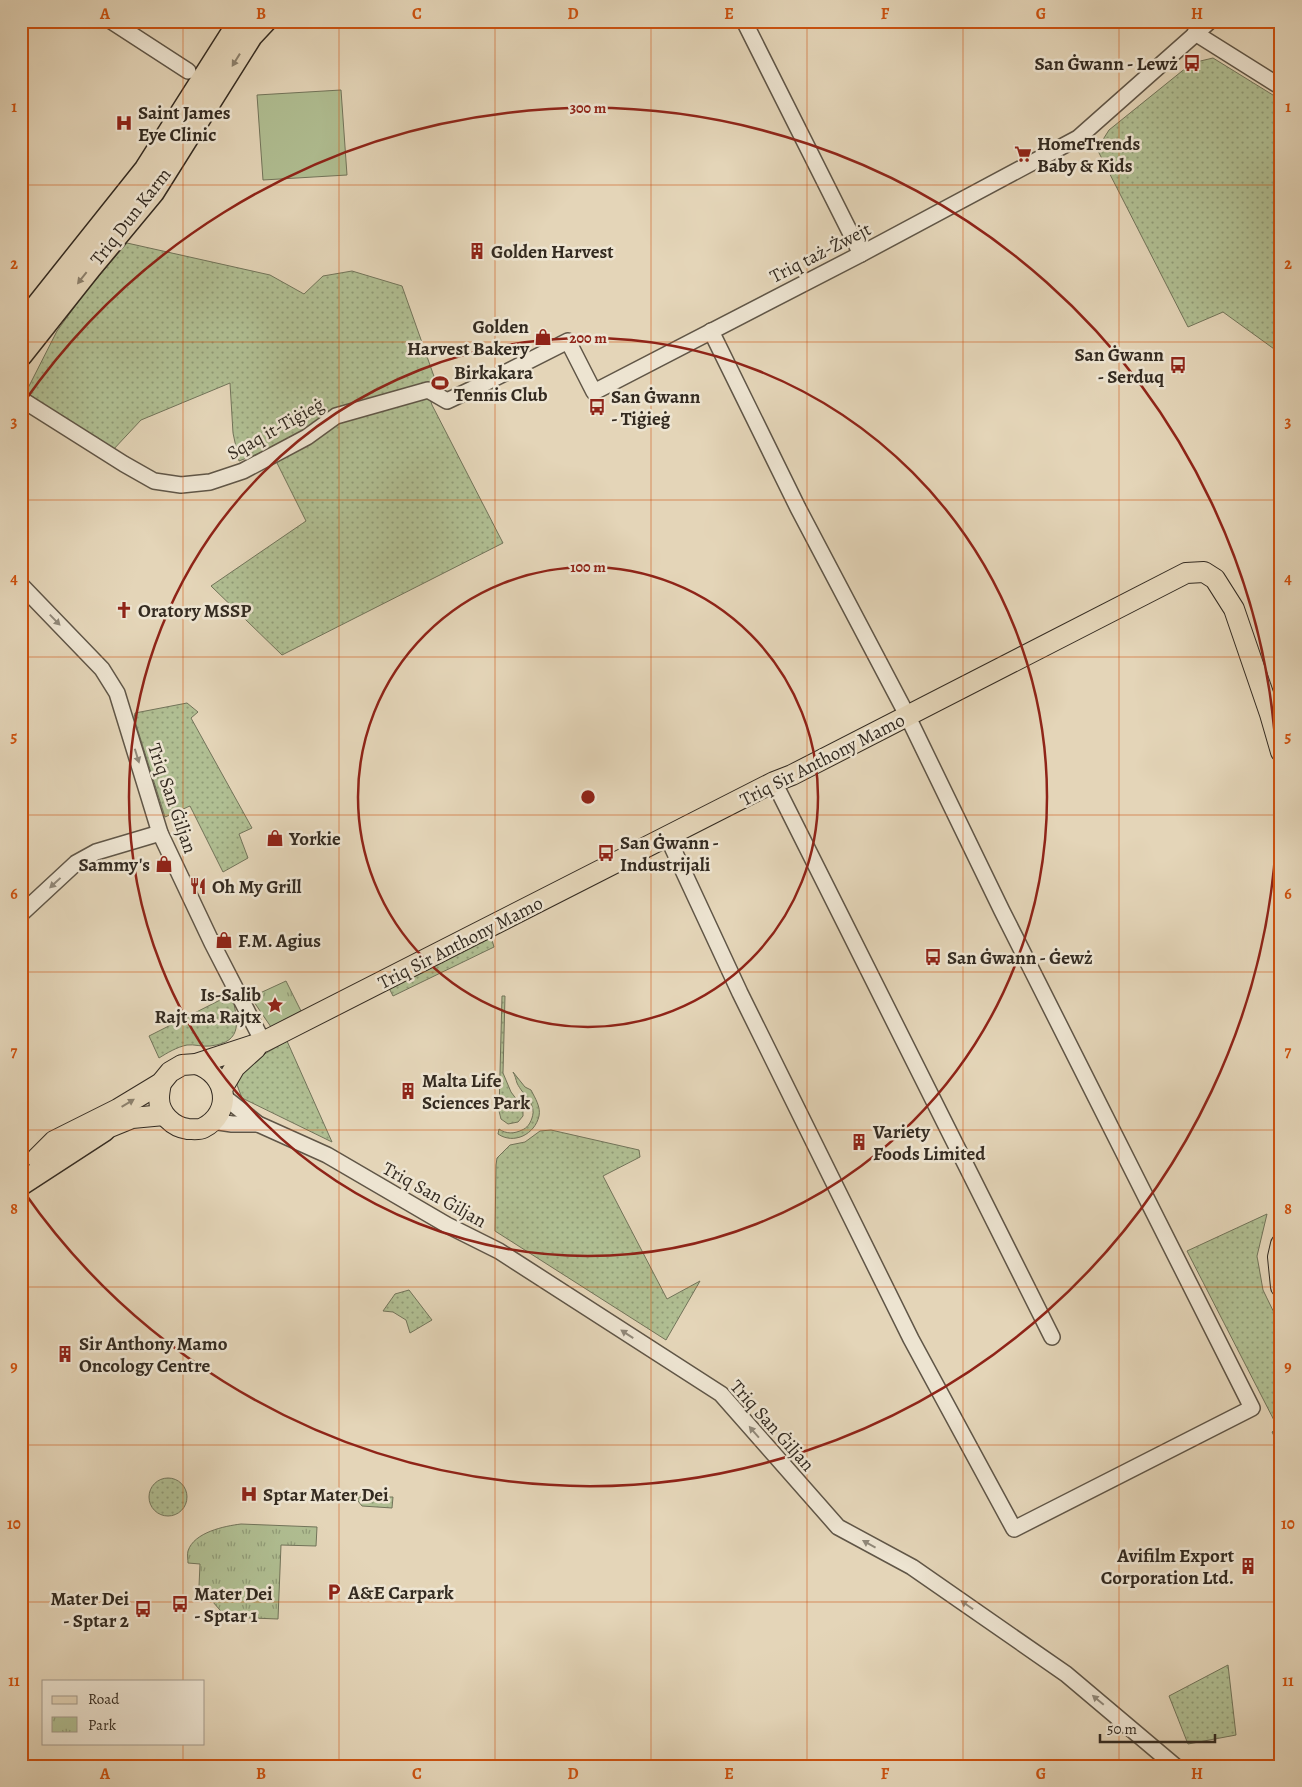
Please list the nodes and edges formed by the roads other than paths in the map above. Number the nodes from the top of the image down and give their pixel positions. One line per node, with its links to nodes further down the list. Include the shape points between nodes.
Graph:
1 (111, 21): 7 (street)
2 (240, 21): 10 (highway, Triq Dun Karm, via 146,169)
3 (266, 21): 12 (highway, Triq Dun Karm, one-way to 12, via 251,36 153,192)
4 (744, 21): 9 (street)
5 (1210, 21): 6 (street, Triq taż-Żwejt)
6 (1195, 33): 8 (street); 9 (street, Triq taż-Żwejt, via 1078,138)
7 (188, 71)
8 (1281, 86)
9 (861, 254): 11 (street, Triq taż-Żwejt)
10 (23, 324)
11 (711, 331): 14 (street, Triq taż-Żwejt, via 594,392 568,341); 16 (street, via 798,508)
12 (21, 355)
13 (21, 398): 14 (street, Sqaq it-Tiġieġ, via 139,473 154,481 181,485 210,482 243,471 307,437 336,416 428,390)
14 (447, 401)
15 (21, 585): 19 (street, Triq San Ġiljan, one-way to 19, via 102,670 118,693)
16 (907, 715): 17 (main road, Triq Sir Anthony Mamo, via 1186,573 1204,572 1215,579 1234,608); 18 (main road, Triq Sir Anthony Mamo); 20 (street, via 1252,1408 1014,1529 911,1339 740,993)
17 (1281, 752)
18 (774, 782): 20 (main road, Triq Sir Anthony Mamo); 34 (street)
19 (160, 833): 21 (street, one-way to 21, via 96,852 76,863); 22 (street, Triq San Ġiljan)
20 (667, 836): 22 (main road, Triq Sir Anthony Mamo)
21 (21, 914)
22 (262, 1042): 23 (main road, Triq Sir Anthony Mamo); 25 (main road, Triq Sir Anthony Mamo, via 235,1067)
23 (196, 1064): 24 (main road, Triq Sir Anthony Mamo, via 182,1065); 25 (main road, via 213,1073)
24 (161, 1083): 26 (main road, via 158,1100); 30 (main road, Triq Sir Anthony Mamo, one-way to 24, via 54,1141)
25 (223, 1092): 27 (main road, Triq Sir Anthony Mamo, via 220,1110); 28 (street, Triq San Ġiljan)
26 (164, 1116): 27 (main road, via 182,1128 202,1129); 29 (main road, Triq Sir Anthony Mamo, via 132,1118)
27 (212, 1121): 28 (street, Triq San Ġiljan)
28 (258, 1124): 35 (street, Triq San Ġiljan, one-way to 28, via 1066,1674 912,1568 838,1527 722,1394 498,1251 327,1155)
29 (104, 1130): 30 (main road, Triq Sir Anthony Mamo); 31 (highway)
30 (27, 1164)
31 (21, 1184)
32 (1281, 1244): 33 (main road, via 1278,1257)
33 (1281, 1287)
34 (1052, 1338)
35 (1175, 1766)

